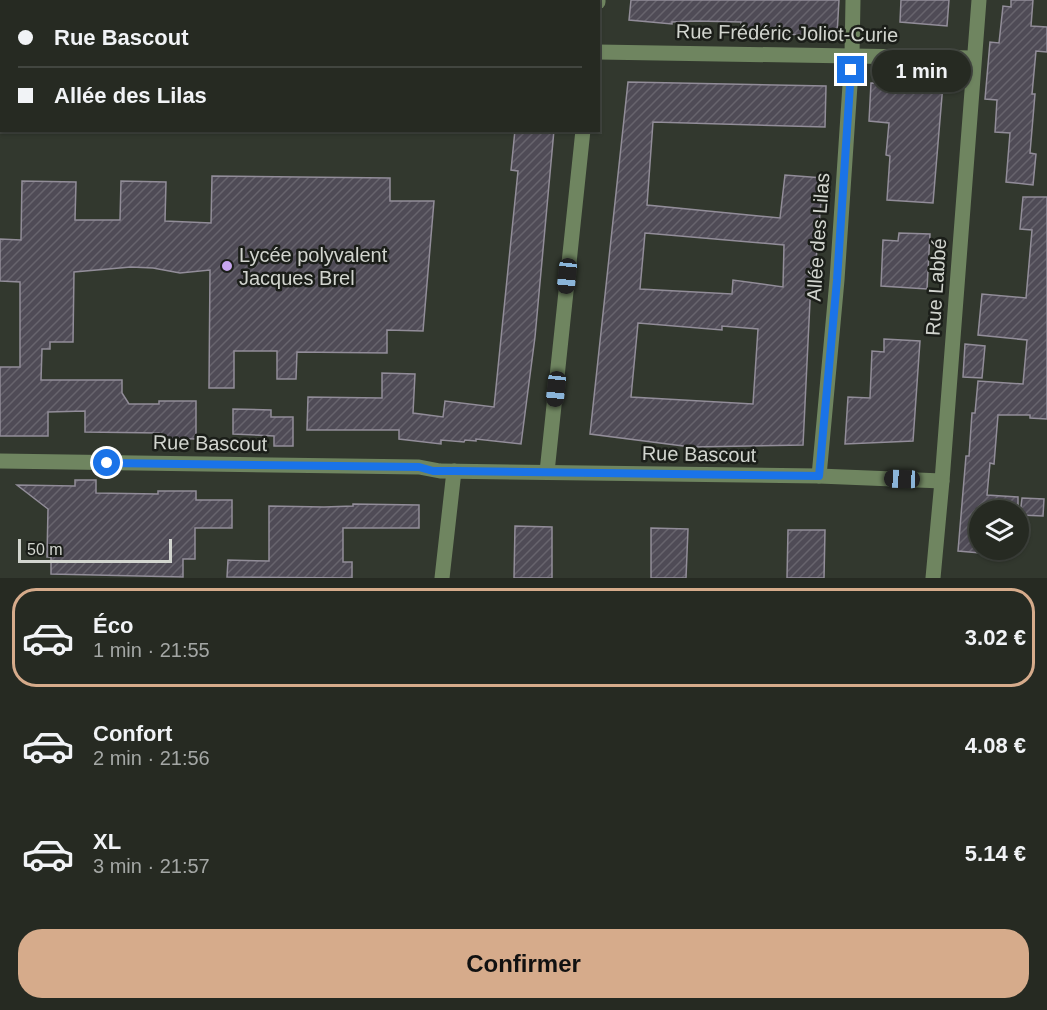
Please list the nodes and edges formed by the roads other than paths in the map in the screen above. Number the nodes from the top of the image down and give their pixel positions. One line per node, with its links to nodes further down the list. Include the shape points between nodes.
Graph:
1 (853, 0): 4 (street, Allée des Lilas)
2 (979, 0): 5 (street, Rue Labbé)
3 (600, 51): 4 (street, Rue Frédéric Joliot-Curie)
4 (852, 55): 5 (street, Rue Frédéric Joliot-Curie); 10 (street, Allée des Lilas)
5 (974, 58): 11 (street, Rue Labbé)
6 (583, 132): 9 (street)
7 (0, 461): 8 (street, Rue Bascout, via 419,467)
8 (454, 471): 9 (street, Rue Bascout); 12 (street)
9 (547, 472): 10 (street, Rue Bascout)
10 (819, 476): 11 (street, Rue Bascout)
11 (942, 481): 13 (street, Rue Labbé)
12 (442, 578)
13 (933, 578)

